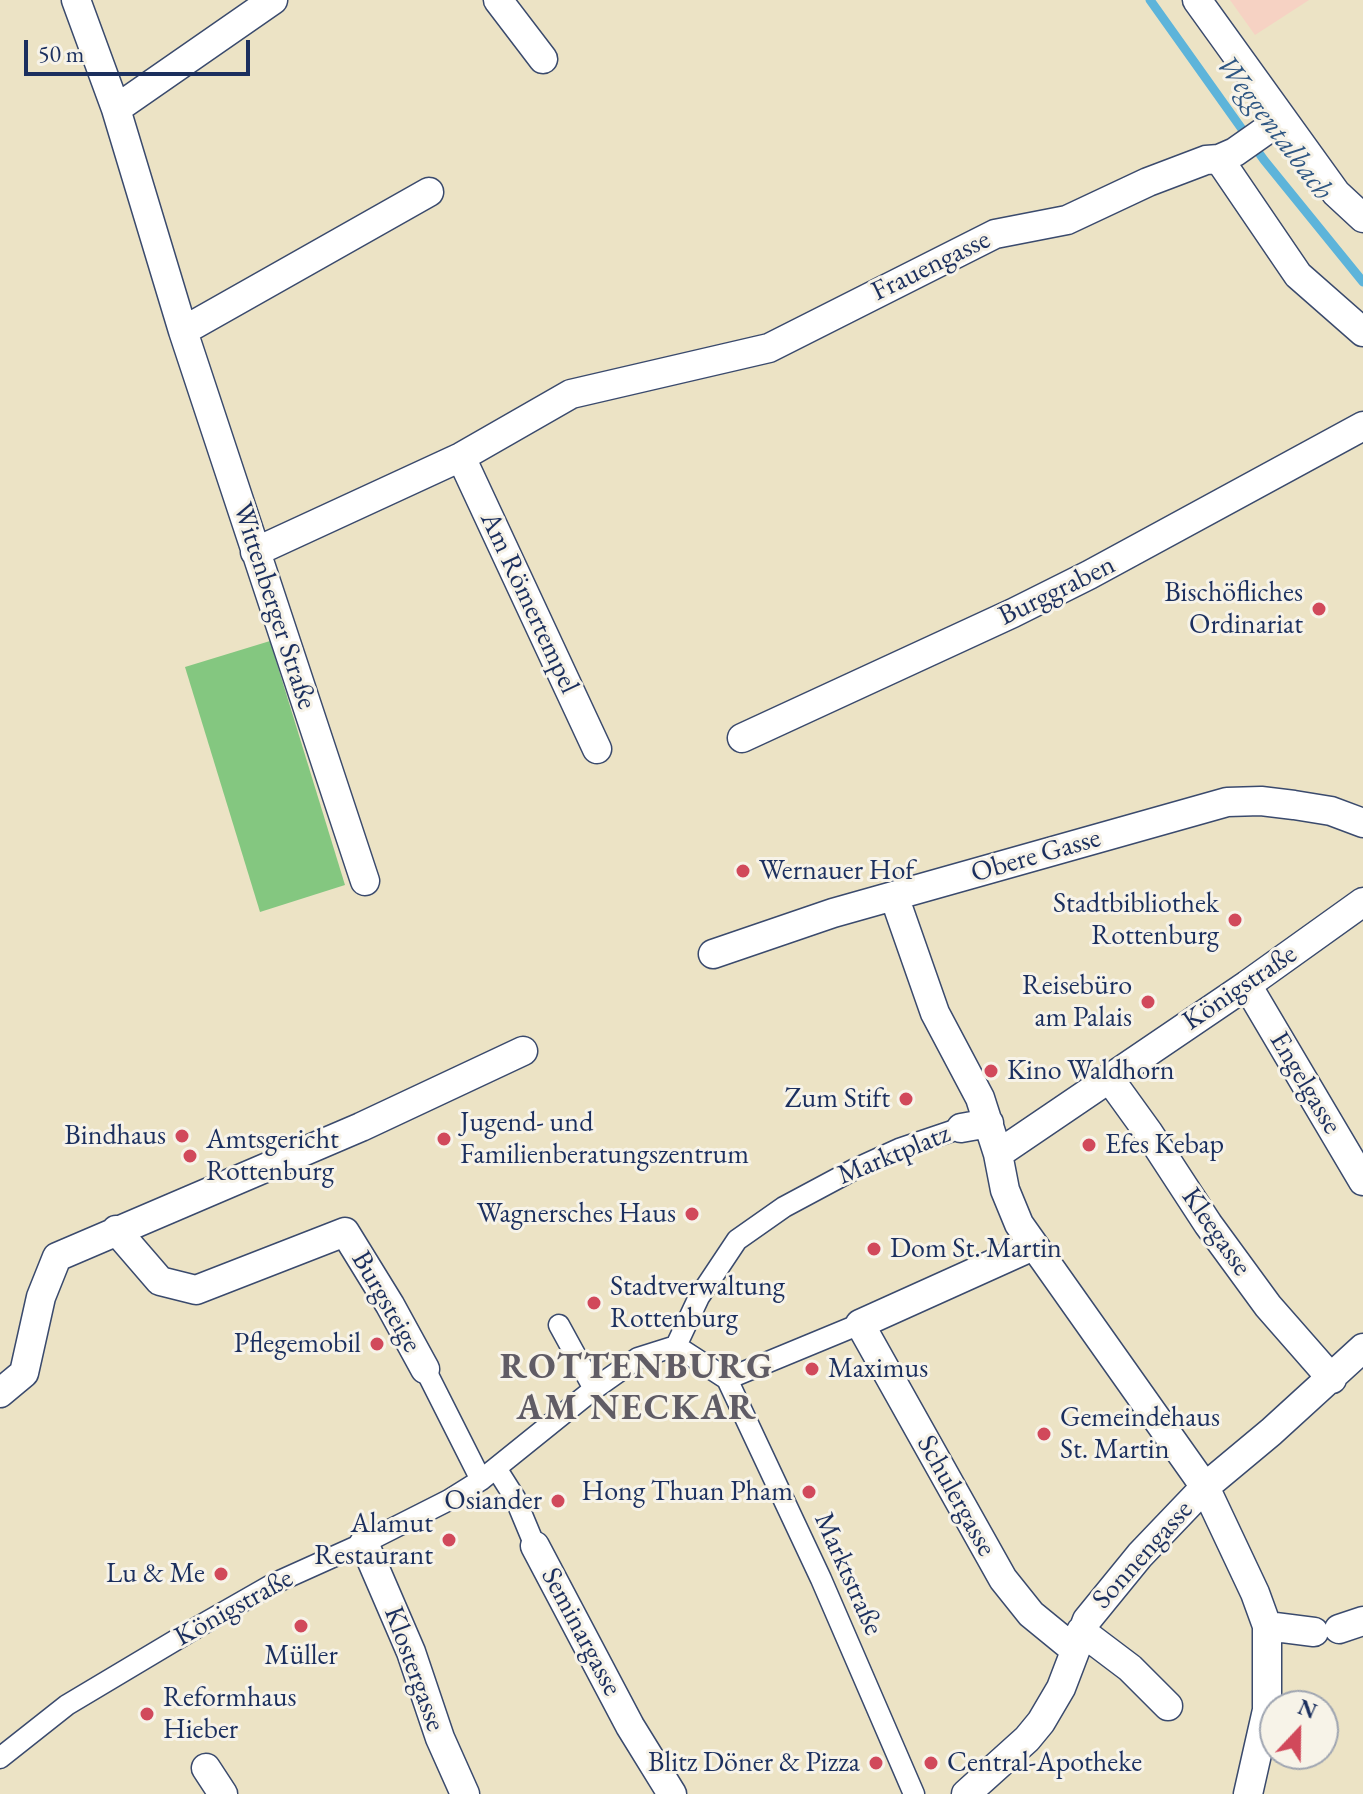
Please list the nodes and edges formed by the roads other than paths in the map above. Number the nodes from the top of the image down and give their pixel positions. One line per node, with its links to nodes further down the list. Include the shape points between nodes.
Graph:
1 (76, 0): 6 (street, Wittenberger Straße)
2 (273, 0): 6 (street)
3 (498, 0): 5 (street)
4 (1197, 0): 7 (street)
5 (543, 59)
6 (116, 109): 11 (street, Wittenberger Straße)
7 (1274, 125): 8 (street, Frauengasse); 10 (street)
8 (1227, 156): 12 (street, via 1298,275); 14 (street, Frauengasse, via 1148,182 1067,220 995,234 769,348 571,394)
9 (429, 192): 11 (street)
10 (1363, 218)
11 (183, 331): 15 (street, Wittenberger Straße)
12 (1363, 332)
13 (1363, 426): 16 (street, Burggraben, via 1076,582)
14 (461, 457): 15 (street); 17 (street, Am Römertempel)
15 (255, 552): 19 (street, Wittenberger Straße)
16 (742, 738)
17 (597, 749)
18 (1363, 823): 20 (street, Obere Gasse, via 1294,805 1227,802)
19 (365, 881)
20 (894, 896): 22 (street, Obere Gasse); 26 (street, via 935,1013 968,1073)
21 (1363, 902): 23 (street, Königstraße)
22 (713, 954)
23 (1247, 985): 25 (street, Königstraße); 28 (street, Engelgasse)
24 (523, 1051): 29 (street, via 361,1127)
25 (1109, 1078): 27 (street, Königstraße); 37 (street, Kleegasse, via 1268,1306)
26 (975, 1125): 27 (street, Marktplatz); 33 (street, Marktplatz, via 855,1169 756,1225 737,1240 699,1297)
27 (998, 1154): 30 (street, Marktplatz, via 1010,1206)
28 (1363, 1181)
29 (116, 1230): 35 (street, Burgsteige, via 160,1281 196,1290 345,1232); 39 (street, via 57,1257 41,1297 24,1373)
30 (1033, 1246): 31 (street); 41 (street, Marktplatz)
31 (860, 1324): 36 (street); 46 (street, Schulergasse, via 1003,1579 1031,1614)
32 (559, 1325): 38 (street)
33 (676, 1346): 36 (street); 38 (street, via 638,1358)
34 (1363, 1348): 37 (street, Sonnengasse)
35 (425, 1369): 40 (street, Burgsteige)
36 (727, 1379): 53 (street, Marktstraße)
37 (1332, 1379): 41 (street, Sonnengasse)
38 (594, 1389): 40 (street)
39 (0, 1393)
40 (489, 1474): 42 (street, Königstraße); 43 (street, Seminargasse, via 515,1498)
41 (1205, 1487): 44 (street, Marktplatz); 46 (street, Sonnengasse, via 1093,1610)
42 (364, 1543): 48 (street, Königstraße, via 275,1583 121,1671); 51 (street, Klostergasse)
43 (535, 1546): 52 (street, Seminargasse)
44 (1267, 1626): 45 (street); 55 (street, via 1267,1710)
45 (1339, 1628)
46 (1078, 1641): 47 (street, Schulergasse, via 1130,1668); 54 (street, Sonnengasse, via 1061,1688 1041,1722)
47 (1168, 1706)
48 (0, 1758)
49 (206, 1768): 50 (street)
50 (223, 1794)
51 (465, 1794)
52 (672, 1794)
53 (914, 1794)
54 (966, 1794)
55 (1248, 1794)

